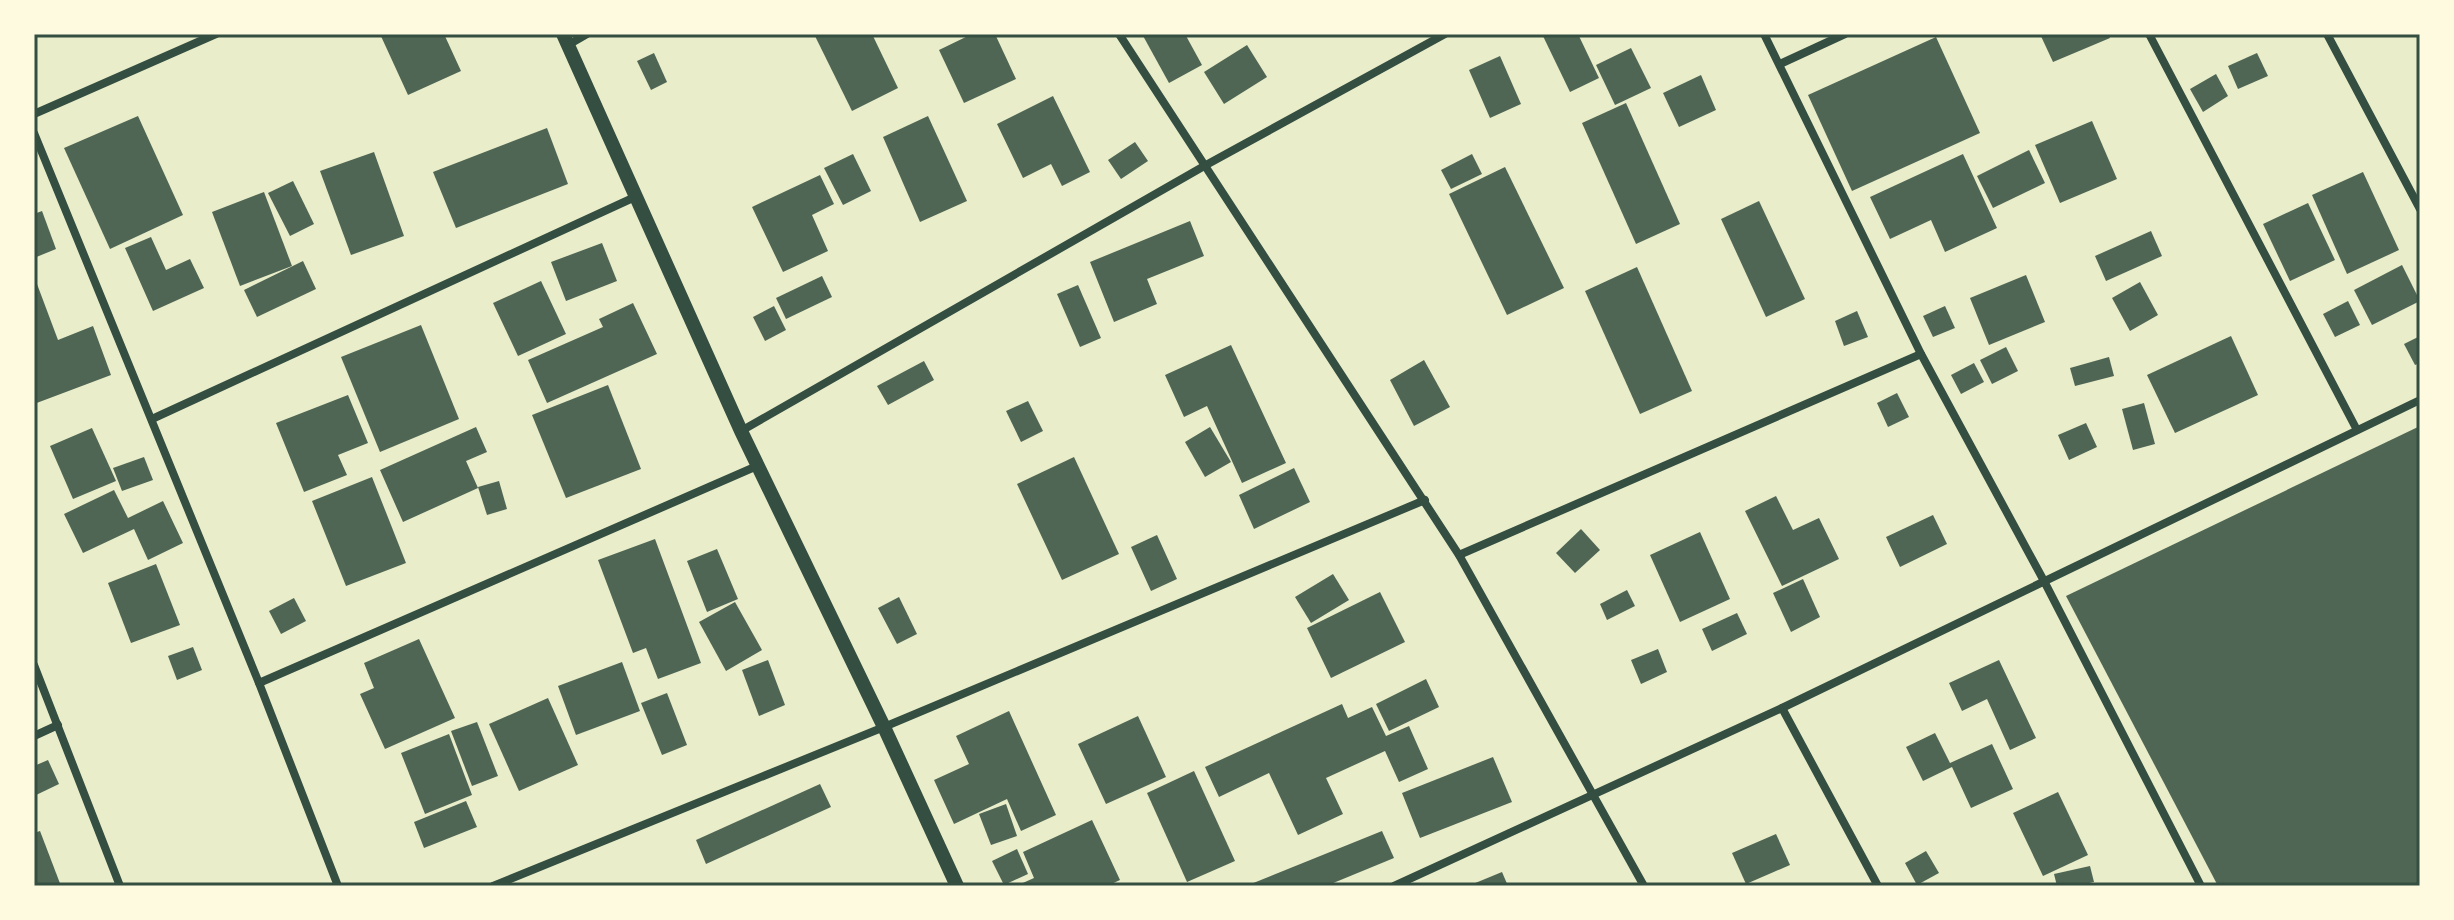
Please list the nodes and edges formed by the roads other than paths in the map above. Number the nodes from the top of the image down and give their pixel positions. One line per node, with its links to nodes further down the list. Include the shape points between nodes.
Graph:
1 (216, 34): 11 (street)
2 (587, 34): 9 (street)
3 (1119, 34): 13 (street)
4 (1445, 34): 13 (street)
5 (1764, 34): 10 (street)
6 (1845, 34): 10 (street)
7 (2149, 34): 19 (street)
8 (2327, 34): 15 (street)
9 (566, 40): 14 (street)
10 (1780, 64): 16 (street)
11 (34, 114)
12 (34, 133): 18 (street)
13 (1206, 165): 20 (street); 22 (street)
14 (635, 197): 18 (street); 20 (street)
15 (2420, 209)
16 (1921, 354): 23 (street); 24 (street)
17 (2420, 400): 19 (street)
18 (152, 419): 26 (street)
19 (2357, 430): 24 (street)
20 (741, 431): 21 (street)
21 (757, 466): 26 (street); 29 (street)
22 (1425, 500): 23 (street); 29 (street)
23 (1459, 555): 31 (street)
24 (2044, 581): 27 (street); 39 (street)
25 (34, 665): 28 (street)
26 (259, 683): 33 (street)
27 (1782, 708): 31 (street); 38 (street)
28 (58, 725): 30 (street); 32 (street)
29 (884, 727): 34 (street); 35 (street)
30 (34, 736)
31 (1594, 794): 36 (street); 37 (street)
32 (120, 886)
33 (338, 886)
34 (493, 886)
35 (957, 886)
36 (1394, 886)
37 (1644, 886)
38 (1878, 886)
39 (2201, 886)

